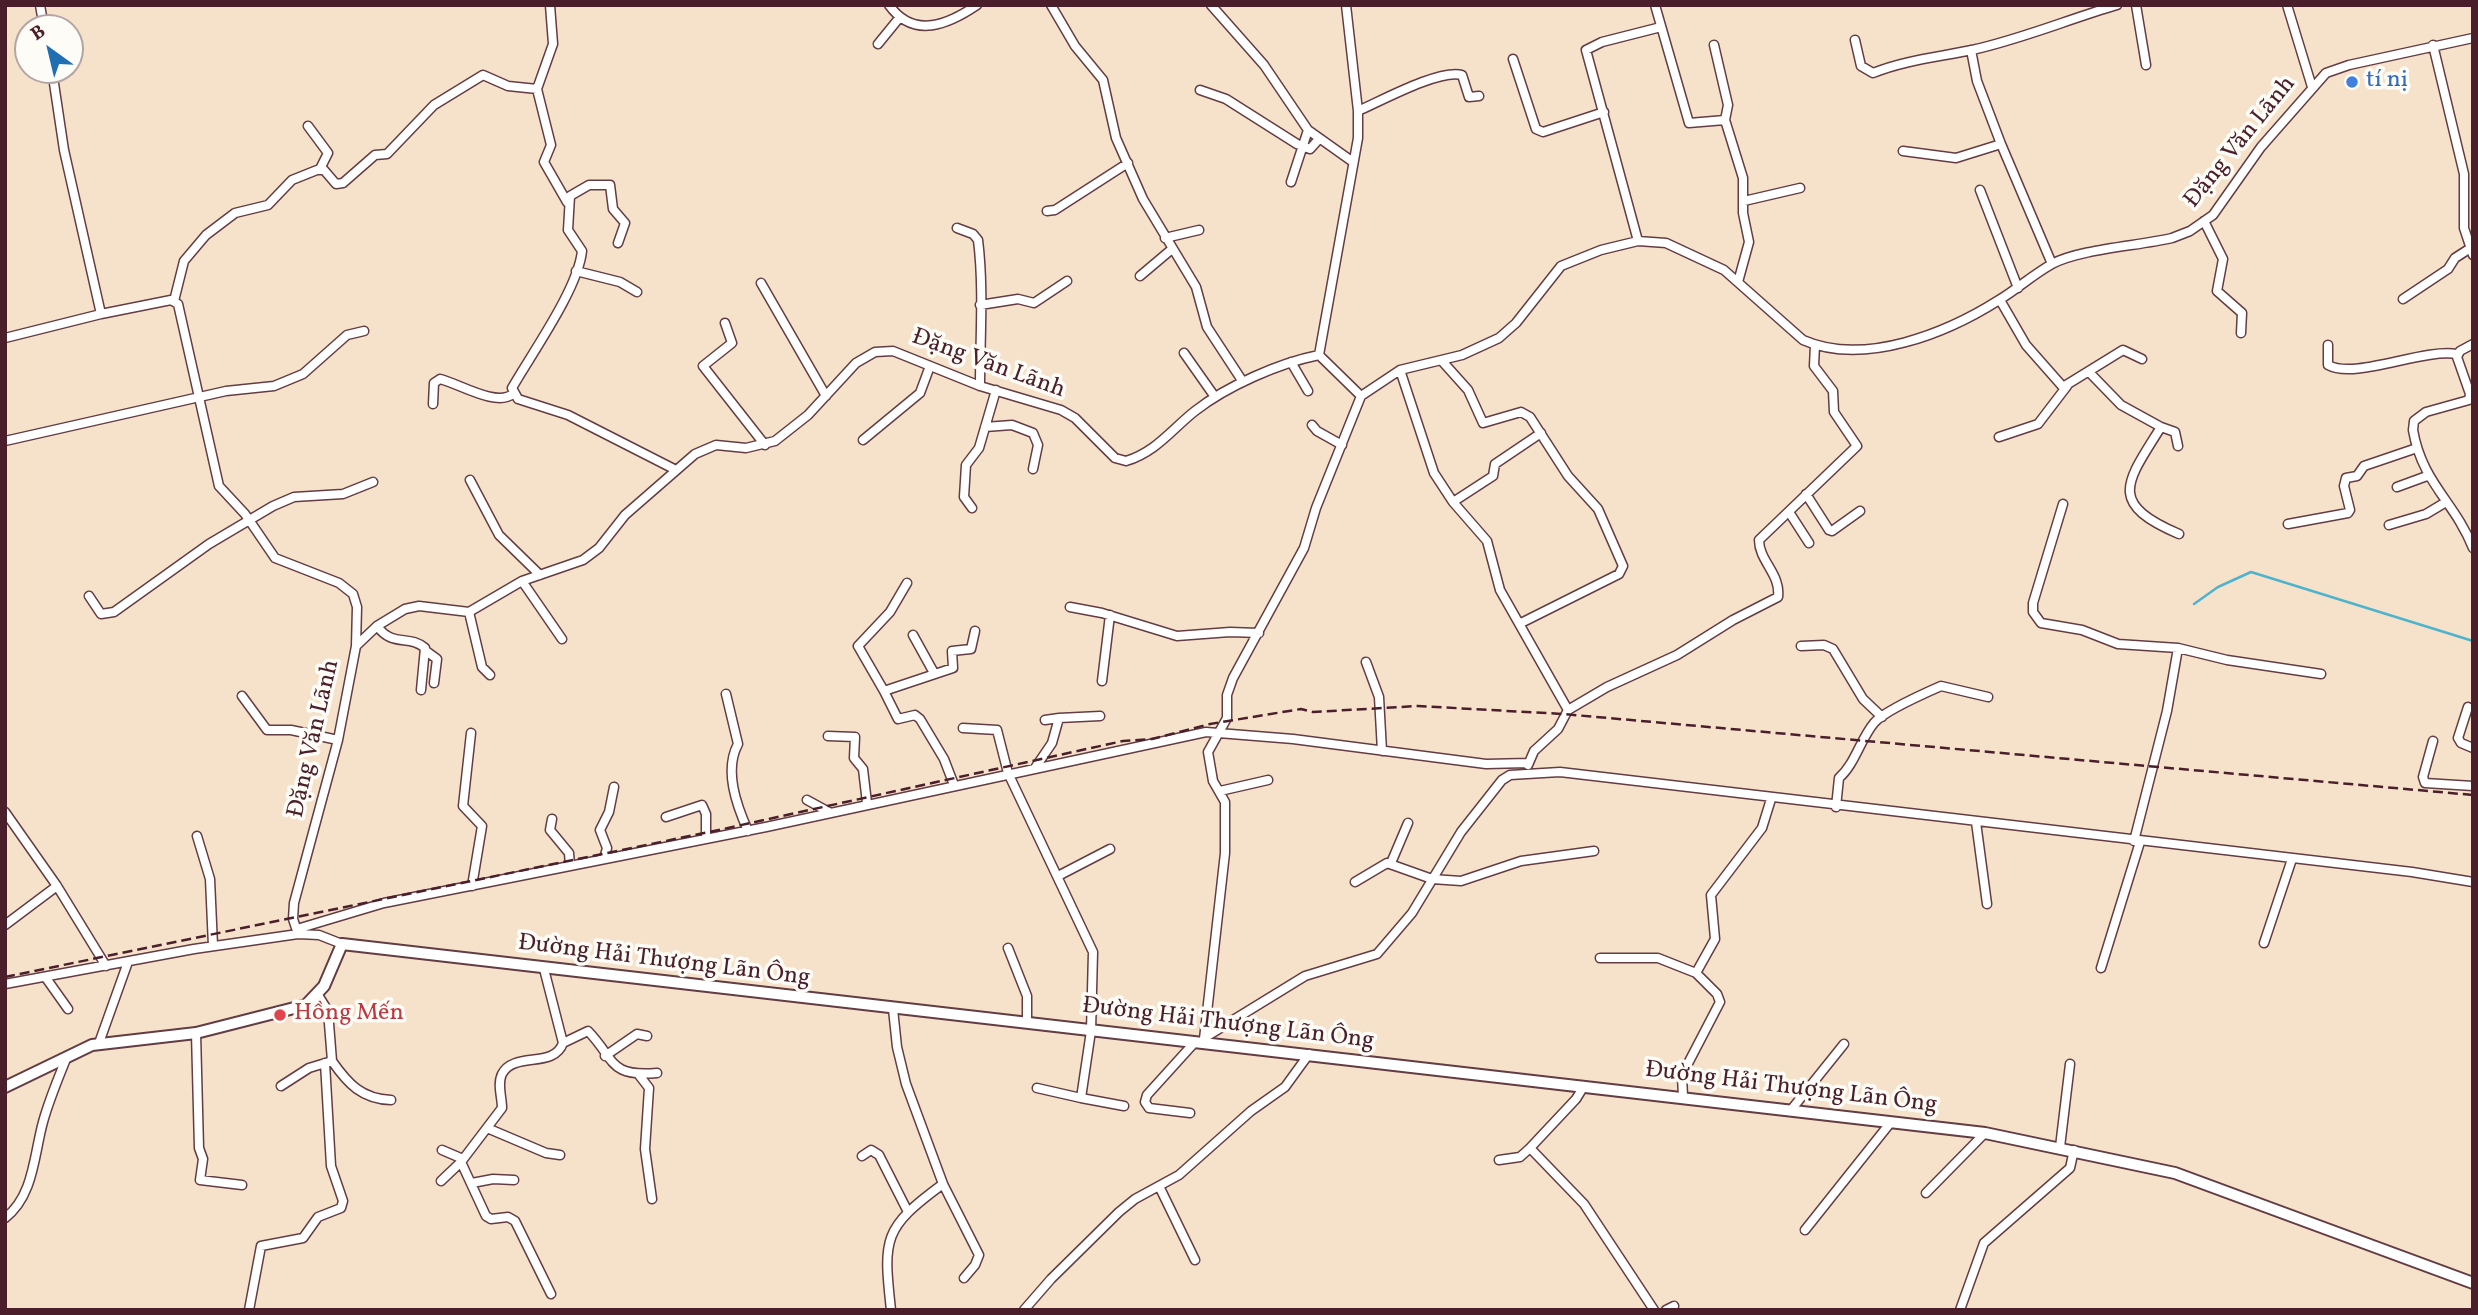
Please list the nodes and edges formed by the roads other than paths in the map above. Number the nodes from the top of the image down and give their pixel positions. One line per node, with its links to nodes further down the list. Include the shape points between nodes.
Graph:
1 (550, 5): 24 (street, via 553,44)
2 (889, 5): 12 (street)
3 (977, 5): 12 (street, via 949,23 937,25 909,23)
4 (1051, 5): 37 (street, via 1075,46 1103,80 1116,138)
5 (1210, 5): 31 (street, via 1264,65)
6 (1346, 5): 27 (street)
7 (1655, 5): 13 (street)
8 (2117, 5): 11 (street)
9 (2136, 5): 21 (street)
10 (2287, 5): 23 (street)
11 (2088, 10): 19 (street)
12 (900, 17): 16 (street)
13 (1661, 27): 28 (street, via 1586,50); 29 (street, via 1689,123)
14 (2473, 38): 18 (street, Đặng Văn Lãnh)
15 (1855, 40): 19 (street, via 1861,66 1868,73)
16 (878, 44)
17 (1714, 45): 29 (street, via 1728,105)
18 (2433, 45): 23 (street, Đặng Văn Lãnh, via 2338,67); 40 (street)
19 (1971, 50): 33 (street, via 1977,81)
20 (1513, 59): 28 (street, via 1536,129 1543,132)
21 (2146, 65)
22 (54, 84): 66 (street)
23 (2312, 87): 46 (street, Đặng Văn Lãnh)
24 (537, 89): 38 (street, via 508,86 484,75 434,106 387,154 375,155 343,183 336,184); 44 (street, via 551,145 544,162)
25 (1200, 90): 34 (street, via 1226,99)
26 (1479, 96): 27 (street, via 1469,97 1462,75 1456,74)
27 (1358, 110): 36 (street)
28 (1604, 113): 50 (street)
29 (1725, 120): 43 (street, via 1741,167)
30 (308, 126): 38 (street, via 327,149)
31 (1308, 130): 32 (street); 34 (street)
32 (1319, 139): 34 (street, via 1310,149); 36 (street)
33 (2001, 144): 35 (street, via 1956,158); 54 (street)
34 (1304, 147): 39 (street)
35 (1903, 152)
36 (1353, 162): 76 (street)
37 (1128, 163): 45 (street); 49 (street)
38 (320, 169): 64 (street, via 292,180 268,205 235,213 206,234 184,261)
39 (1291, 182)
40 (2469, 187): 53 (street, via 2464,228)
41 (1800, 188): 43 (street)
42 (1980, 190): 60 (street)
43 (1744, 201): 58 (street, via 1748,253)
44 (567, 202): 51 (street, via 585,187 610,185 613,209 625,223); 55 (street, via 568,230 582,251)
45 (1047, 211)
46 (2204, 221): 54 (street, Đặng Văn Lãnh, via 2172,238); 69 (street, via 2224,267 2217,290 2242,313)
47 (957, 228): 65 (street, via 978,240)
48 (1199, 230): 49 (street)
49 (1165, 238): 52 (street)
50 (1638, 241): 58 (street, Đặng Văn Lãnh, via 1666,243 1724,270); 78 (street, Đặng Văn Lãnh, via 1561,266 1499,338)
51 (618, 243)
52 (1172, 249): 56 (street); 83 (street, via 1196,287 1207,327)
53 (2471, 252): 62 (street, via 2455,258 2448,269)
54 (2052, 264): 60 (street, Đặng Văn Lãnh)
55 (576, 271): 61 (street, via 620,282); 88 (street, via 512,388)
56 (1140, 276)
57 (1066, 281): 65 (street, via 1034,303 1018,299)
58 (1738, 282): 72 (street, Đặng Văn Lãnh, via 1803,340)
59 (761, 283): 89 (street)
60 (2018, 288): 63 (street, Đặng Văn Lãnh)
61 (637, 292)
62 (2403, 299)
63 (2000, 300): 72 (street, Đặng Văn Lãnh, via 1957,322 1894,344 1852,349); 85 (street, via 2026,345 2060,385)
64 (174, 301): 66 (street); 92 (street, via 180,309)
65 (980, 305): 84 (street)
66 (101, 314): 70 (street)
67 (725, 323): 103 (street, via 732,343 703,366)
68 (364, 331): 92 (street, via 346,335 303,374 285,383)
69 (2241, 333)
70 (5, 338)
71 (2473, 344): 75 (street)
72 (1815, 345): 112 (street, via 1814,366 1835,396 1834,412 1857,446)
73 (2328, 345): 75 (street, via 2328,365 2346,371)
74 (1184, 353): 91 (street)
75 (2458, 354): 93 (street)
76 (1319, 355): 79 (street, Đặng Văn Lãnh); 90 (street)
77 (2142, 359): 82 (street, via 2123,351)
78 (1442, 360): 81 (street, Đặng Văn Lãnh); 98 (street, via 1468,390 1483,423 1521,412)
79 (1292, 362): 83 (street, Đặng Văn Lãnh); 87 (street)
80 (930, 366): 84 (street, Đặng Văn Lãnh); 89 (street, Đặng Văn Lãnh, via 893,351 875,352 856,363); 100 (street, via 920,393)
81 (1400, 370): 90 (street, Đặng Văn Lãnh); 113 (street, via 1434,473)
82 (2089, 372): 85 (street); 97 (street, via 2121,405)
83 (1243, 382): 91 (street, Đặng Văn Lãnh)
84 (980, 386): 86 (street, Đặng Văn Lãnh)
85 (2067, 386): 99 (street, via 2038,424)
86 (996, 390): 91 (street, Đặng Văn Lãnh, via 1061,410 1115,458 1126,461 1150,450); 96 (street)
87 (1308, 390)
88 (513, 394): 94 (street, via 496,399 440,379 434,383); 107 (street, via 517,400 568,415)
89 (826, 396): 103 (street, Đặng Văn Lãnh, via 787,434)
90 (1361, 396): 102 (street)
91 (1215, 397)
92 (200, 398): 101 (street); 119 (street, via 218,482)
93 (2471, 398): 105 (street, via 2420,415 2413,430)
94 (433, 404)
95 (1312, 425): 102 (street)
96 (985, 427): 106 (street, via 1012,425 1033,433 1038,439); 116 (street, via 979,448 966,465 964,497)
97 (2161, 427): 104 (street, via 2175,432); 122 (street, via 2137,468 2129,498 2137,511)
98 (1541, 433): 113 (street, via 1495,464 1493,476); 132 (street, via 1568,476 1598,509 1623,569)
99 (1998, 437)
100 (863, 440)
101 (5, 441)
102 (1342, 445): 135 (street, via 1315,508 1304,548)
103 (765, 446): 107 (street, via 716,445)
104 (2178, 446)
105 (2417, 448): 108 (street); 120 (street, via 2364,466 2357,476 2346,478 2348,513)
106 (1033, 469)
107 (676, 470): 125 (street, via 625,514 590,556)
108 (2427, 476): 111 (street); 114 (street)
109 (470, 480): 125 (street, via 499,535)
110 (373, 482): 119 (street, via 343,494 295,497)
111 (2397, 487)
112 (1806, 494): 117 (street, via 1832,531); 118 (street)
113 (1453, 502): 132 (street, via 1487,541 1500,590)
114 (2446, 502): 121 (street, via 2426,514); 124 (street, via 2463,523)
115 (2063, 504): 140 (street, via 2034,603 2036,618 2118,644)
116 (972, 508)
117 (1860, 511)
118 (1789, 512): 123 (street); 154 (street, via 1758,544 1775,575 1779,594 1775,599)
119 (248, 519): 128 (street, via 119,609 102,614); 138 (street, via 275,558 339,583 353,594 357,602)
120 (2288, 524)
121 (2389, 525)
122 (2179, 534)
123 (1809, 543)
124 (2473, 548)
125 (540, 575): 126 (street)
126 (522, 582): 130 (street); 137 (street)
127 (907, 583): 149 (street, via 890,612 858,646)
128 (89, 596)
129 (1070, 607): 131 (street)
130 (469, 612): 133 (street, Đặng Văn Lãnh, via 411,607); 145 (street, via 482,667)
131 (1110, 615): 135 (street, via 1177,636); 146 (street)
132 (1521, 624): 154 (street)
133 (377, 626): 138 (street, Đặng Văn Lãnh); 141 (street, via 390,638 421,644)
134 (975, 631): 143 (street, via 971,649 952,651 953,668)
135 (1259, 633): 161 (street, via 1230,684 1227,718)
136 (913, 635): 143 (street)
137 (562, 639)
138 (356, 646): 163 (street, Đặng Văn Lãnh)
139 (1801, 646): 156 (street, via 1833,649 1863,699)
140 (2178, 648): 144 (street); 189 (street)
141 (426, 651): 147 (street, via 437,659); 148 (street)
142 (1366, 662): 166 (street, via 1379,698)
143 (934, 673): 149 (street)
144 (2321, 674)
145 (490, 676)
146 (1102, 681)
147 (434, 683)
148 (421, 690)
149 (884, 691): 172 (street, via 898,719 915,715 920,719)
150 (726, 694): 186 (street, via 738,744 731,755 733,790)
151 (242, 696): 163 (street, via 267,730)
152 (1988, 697): 156 (street, via 1941,686)
153 (2468, 707): 165 (street, via 2458,738)
154 (1568, 710): 167 (street)
155 (1100, 716): 157 (street)
156 (1882, 717): 179 (street, via 1839,778)
157 (1059, 718): 158 (street); 168 (street, via 1052,743)
158 (1045, 720)
159 (963, 727): 170 (street, via 997,730)
160 (471, 733): 201 (street, via 463,806 482,826)
161 (1216, 734): 166 (street); 168 (street, via 1206,732); 175 (street, via 1208,751 1213,781)
162 (828, 736): 178 (street, via 855,737 854,758 863,769)
163 (338, 740): 204 (street, Đặng Văn Lãnh, via 294,903)
164 (2433, 741): 173 (street, via 2425,783)
165 (2473, 748)
166 (1382, 751): 167 (street, via 1486,764)
167 (1528, 763): 169 (street)
168 (1035, 768): 170 (street)
169 (1527, 773): 176 (street, via 1560,772); 197 (street, via 1502,780)
170 (1008, 774): 172 (street); 196 (street)
171 (1268, 780): 175 (street)
172 (954, 785): 178 (street)
173 (2473, 786)
174 (614, 788): 192 (street, via 600,830 607,848)
175 (1220, 791): 224 (street, via 1225,803 1225,853)
176 (1771, 799): 179 (street); 214 (street, via 1762,828 1711,895 1715,939)
177 (807, 800): 180 (street)
178 (867, 803): 180 (street)
179 (1836, 807): 185 (street)
180 (829, 812): 186 (street)
181 (5, 813): 200 (street)
182 (666, 817): 188 (street, via 702,805)
183 (552, 819): 195 (street, via 550,830 569,853)
184 (1408, 822): 194 (street)
185 (1976, 822): 189 (street); 202 (street)
186 (748, 831): 188 (street)
187 (197, 836): 207 (street, via 208,867)
188 (706, 839): 192 (street)
189 (2137, 842): 193 (street); 212 (street)
190 (1111, 849): 196 (street)
191 (1594, 851): 197 (street, via 1521,861 1468,880)
192 (604, 859): 195 (street)
193 (2292, 859): 199 (street); 205 (street)
194 (1391, 863): 197 (street); 198 (street)
195 (570, 866): 201 (street)
196 (1058, 877): 221 (street, via 1093,952)
197 (1432, 879): 224 (street, via 1412,913 1377,954 1304,976)
198 (1355, 882)
199 (2473, 882)
200 (57, 886): 203 (street); 211 (street)
201 (472, 886): 204 (street, via 348,912)
202 (1987, 904)
203 (5, 925)
204 (297, 932): 206 (street); 207 (street)
205 (2264, 943)
206 (342, 944): 213 (street, Đường Hải Thượng Lãn Ông); 217 (street)
207 (213, 946): 210 (street)
208 (1008, 948): 220 (street, via 1027,996)
209 (1600, 958): 214 (street, via 1658,958)
210 (128, 962): 211 (street); 225 (street)
211 (106, 966): 215 (street)
212 (2101, 968)
213 (544, 969): 219 (street, Đường Hải Thượng Lãn Ông); 226 (street)
214 (1696, 973): 239 (street, via 1720,1002 1682,1075)
215 (46, 978): 216 (street); 218 (street)
216 (5, 984)
217 (318, 995): 222 (street, via 287,1012); 231 (street, via 328,1011)
218 (68, 1009)
219 (893, 1009): 220 (street, Đường Hải Thượng Lãn Ông); 259 (street, via 905,1084)
220 (1027, 1023): 221 (street, Đường Hải Thượng Lãn Ông)
221 (1091, 1031): 224 (street, Đường Hải Thượng Lãn Ông); 240 (street)
222 (196, 1033): 225 (street); 260 (street, via 203,1159 200,1180)
223 (647, 1037): 229 (street, via 637,1034)
224 (1201, 1041): 228 (street, Đường Hải Thượng Lãn Ông); 244 (street, via 1145,1102 1149,1108)
225 (99, 1043): 230 (street)
226 (563, 1043): 229 (street, via 588,1031); 246 (street, via 555,1055 513,1065 503,1073 499,1083 502,1108)
227 (1844, 1044): 243 (street)
228 (1309, 1054): 236 (street, Đường Hải Thượng Lãn Ông); 261 (street, via 1285,1087 1179,1175)
229 (605, 1056): 234 (street, via 628,1074)
230 (66, 1059): 237 (street); 265 (street, via 44,1119 27,1187 16,1209)
231 (328, 1063): 235 (street, via 303,1071); 241 (street, via 364,1095); 271 (street, via 331,1166 344,1201 341,1208 318,1217 303,1238 261,1245)
232 (2070, 1064): 248 (street)
233 (657, 1073): 234 (street)
234 (639, 1074): 263 (street, via 649,1088 645,1149)
235 (281, 1086)
236 (1584, 1086): 239 (street, Đường Hải Thượng Lãn Ông); 249 (street)
237 (5, 1087)
238 (1037, 1088): 240 (street)
239 (1683, 1097): 243 (street, Đường Hải Thượng Lãn Ông)
240 (1082, 1098): 242 (street)
241 (391, 1100)
242 (1124, 1106)
243 (1791, 1110): 245 (street, Đường Hải Thượng Lãn Ông)
244 (1190, 1113)
245 (1891, 1122): 247 (street, Đường Hải Thượng Lãn Ông); 266 (street)
246 (487, 1128): 252 (street); 254 (street)
247 (1985, 1133): 248 (street, Đường Hải Thượng Lãn Ông); 262 (street)
248 (2060, 1147): 251 (street, Đường Hải Thượng Lãn Ông)
249 (1530, 1148): 255 (street, via 1520,1157); 274 (street, via 1584,1204)
250 (443, 1150): 254 (street)
251 (2074, 1150): 269 (street, Đường Hải Thượng Lãn Ông, via 2175,1173); 275 (street, via 2070,1168 1981,1247)
252 (560, 1155)
253 (862, 1156): 264 (street, via 871,1150 879,1154)
254 (462, 1160): 257 (street); 258 (street)
255 (1499, 1160)
256 (514, 1180): 258 (street)
257 (441, 1181)
258 (472, 1183): 270 (street, via 487,1217 514,1221)
259 (943, 1184): 264 (street); 268 (street, via 979,1255)
260 (242, 1185)
261 (1159, 1186): 267 (street); 273 (street, via 1119,1212)
262 (1926, 1192)
263 (652, 1199)
264 (907, 1210): 272 (street, via 886,1251)
265 (5, 1218)
266 (1805, 1230)
267 (1195, 1260)
268 (964, 1278)
269 (2473, 1283)
270 (551, 1294)
271 (249, 1310)
272 (891, 1310)
273 (1024, 1310)
274 (1654, 1310)
275 (1960, 1310)

